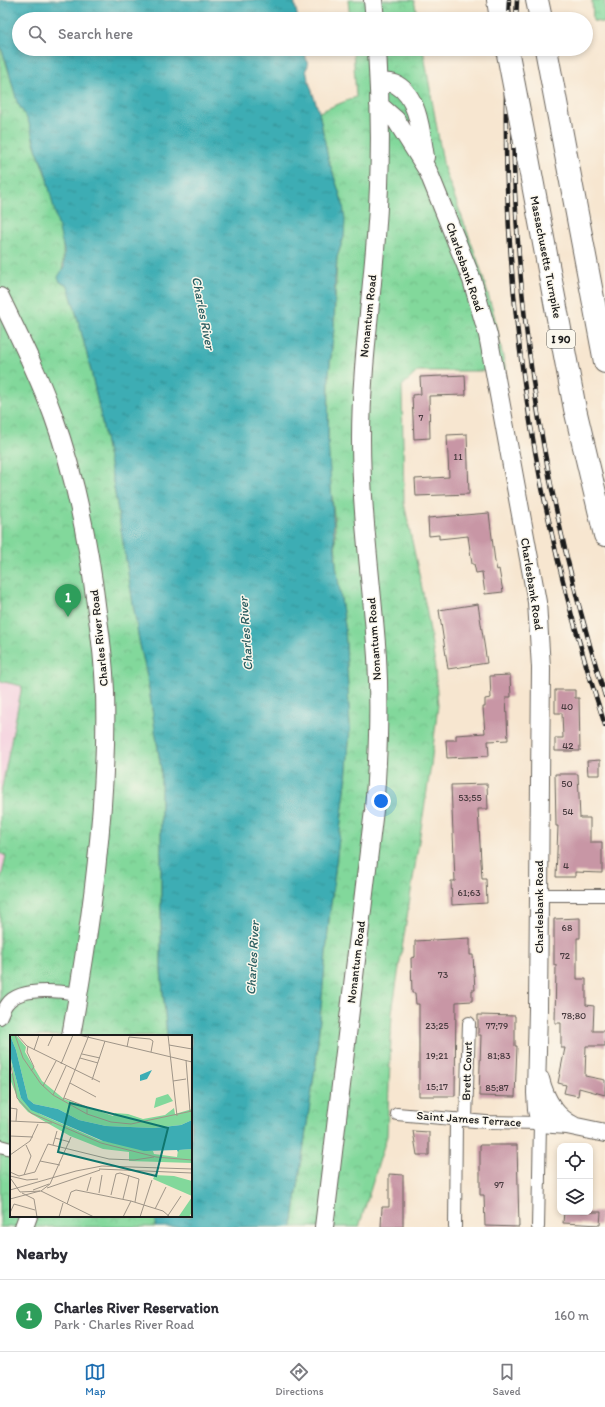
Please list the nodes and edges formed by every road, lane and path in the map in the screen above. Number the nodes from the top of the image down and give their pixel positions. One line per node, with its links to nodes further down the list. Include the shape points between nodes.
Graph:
1 (373, 0): 4 (street)
2 (498, 0): 5 (highway)
3 (537, 0): 6 (highway)
4 (374, 12)
5 (500, 12)
6 (540, 12)
7 (377, 56): 10 (street, Nonantum Road)
8 (508, 56): 15 (highway, Massachusetts Turnpike / I 90, bridge, via 573,402)
9 (547, 56): 14 (highway)
10 (379, 82): 11 (street, Nonantum Road); 12 (street, Charlesbank Road, via 396,85 410,98 418,119)
11 (379, 105): 12 (street, Charlesbank Road, via 405,132); 32 (street, Nonantum Road, via 376,230 363,371 361,440 365,536 377,658 377,764 372,826)
12 (428, 171): 16 (street, Charlesbank Road, via 464,260 488,335 537,602 541,668)
13 (0, 297): 18 (street, Charles River Road, via 34,367 54,416 66,456 87,542 102,654 105,719 100,811)
14 (605, 362)
15 (605, 535)
16 (539, 895): 17 (street); 22 (street, Charlesbank Road)
17 (605, 895)
18 (79, 994): 19 (street, via 55,991 20,995 8,1003); 21 (street, Charles River Road)
19 (0, 1018)
20 (469, 1023): 24 (street, Brett Court)
21 (71, 1035)
22 (538, 1058): 25 (street, Charlesbank Road, via 536,1105); 26 (street, Charlesbank Road, via 541,1084 549,1102 560,1116)
23 (397, 1114): 24 (street, Saint James Terrace)
24 (461, 1119): 25 (street, Saint James Terrace); 33 (street, Brett Court)
25 (540, 1123): 26 (street); 34 (street, Charlesbank Road)
26 (578, 1128): 27 (street)
27 (605, 1133)
28 (0, 1146): 29 (street)
29 (10, 1149)
30 (28, 1217): 31 (street)
31 (24, 1227)
32 (324, 1227)
33 (455, 1227)
34 (538, 1227)

